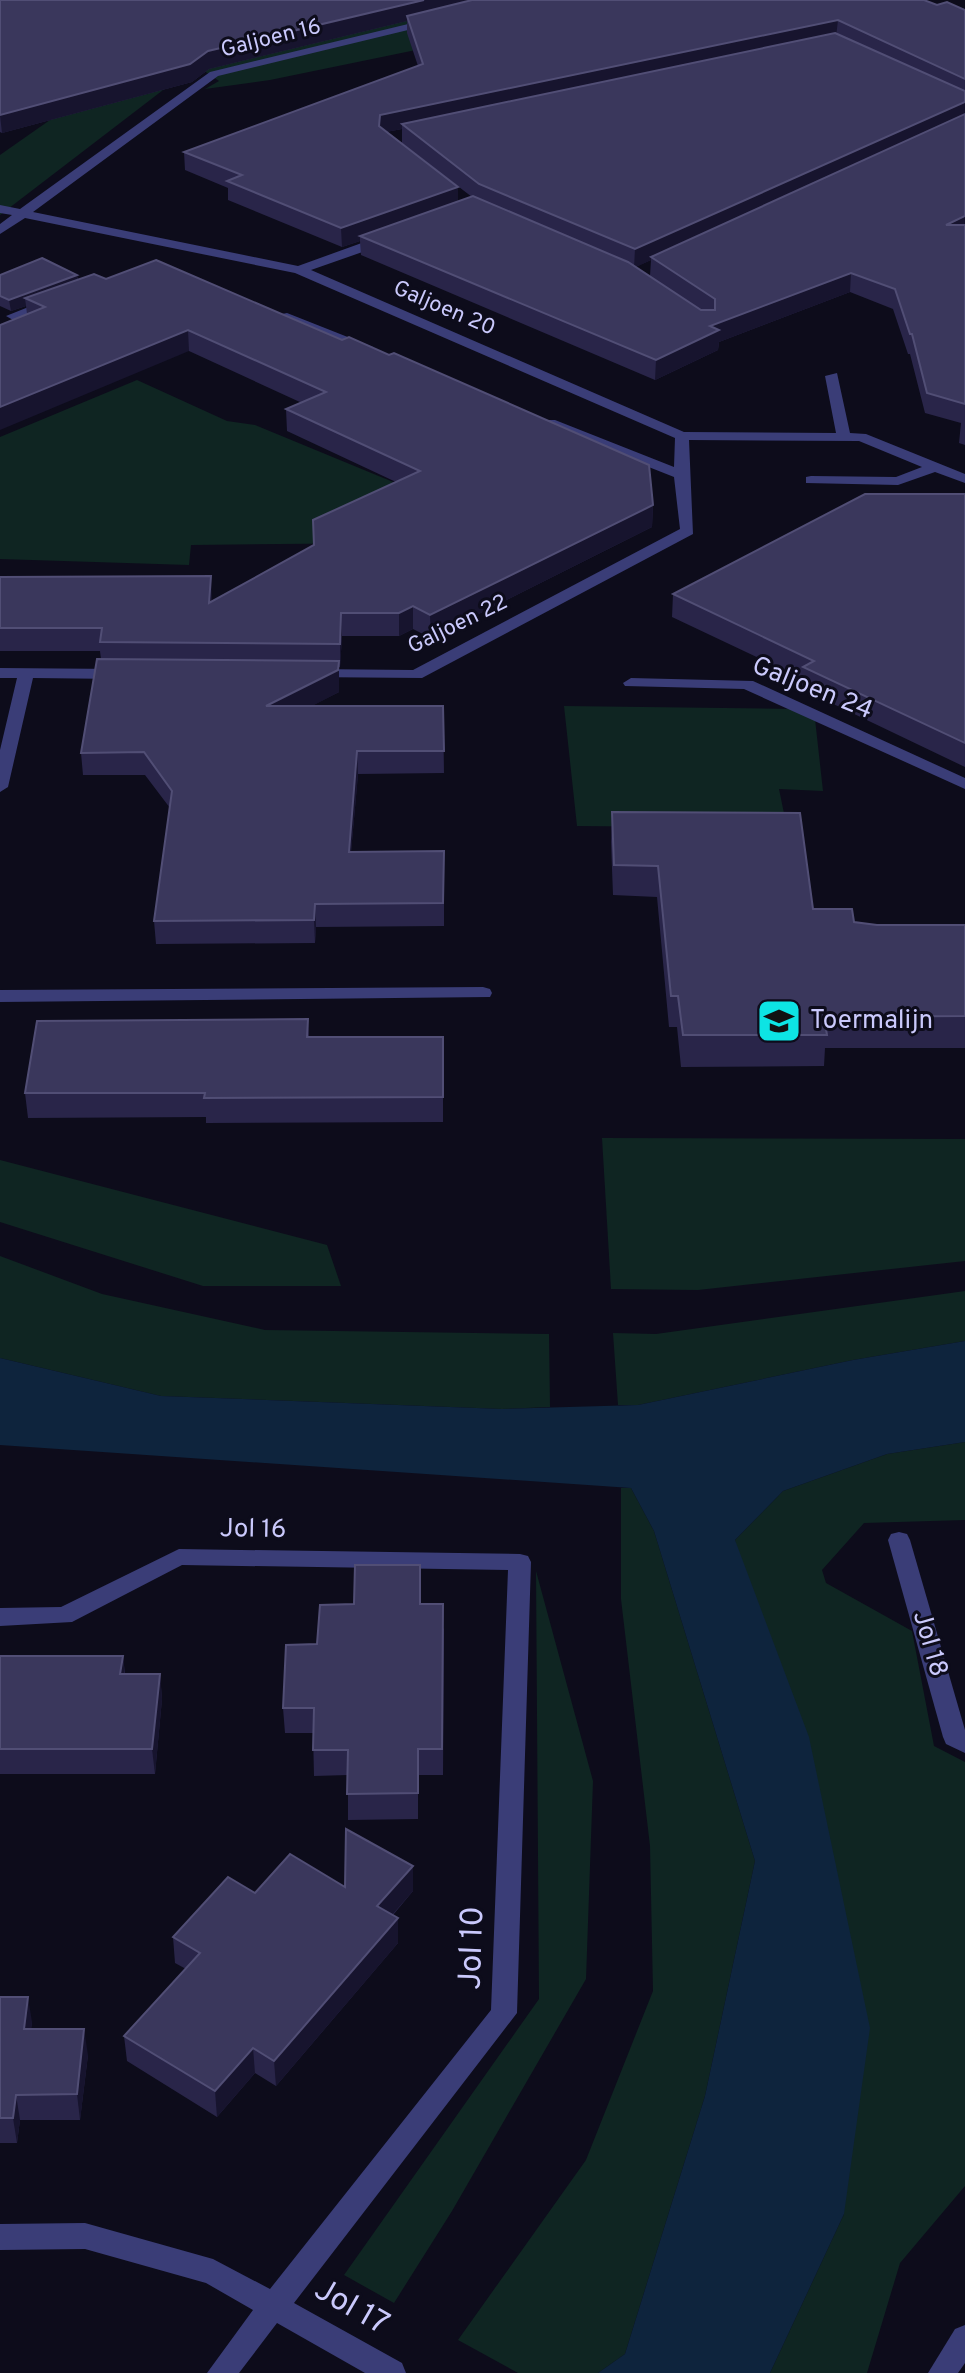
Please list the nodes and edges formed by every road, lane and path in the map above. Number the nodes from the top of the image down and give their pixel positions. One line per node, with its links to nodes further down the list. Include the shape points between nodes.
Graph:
1 (449, 17): 3 (street, Galjoen 16, via 214,74)
2 (0, 209): 3 (street, Galjoen 20)
3 (22, 214): 4 (street, Galjoen 16); 6 (street, Galjoen 20)
4 (0, 230)
5 (397, 235): 8 (street)
6 (181, 244): 7 (street); 8 (street, Galjoen 20)
7 (165, 258)
8 (299, 270): 15 (street, Galjoen 20)
9 (71, 296): 11 (street)
10 (274, 312): 12 (street)
11 (13, 316)
12 (376, 353)
13 (832, 376): 16 (street)
14 (536, 417): 18 (street)
15 (682, 436): 16 (street, Galjoen 20); 18 (street)
16 (844, 437): 17 (street, Galjoen 20, via 861,437)
17 (935, 467): 19 (street, Galjoen 20); 20 (street, via 898,481)
18 (681, 475): 24 (street, Galjoen 22, via 688,531 416,675)
19 (965, 479)
20 (811, 480)
21 (0, 673): 22 (street)
22 (26, 673): 23 (street); 27 (street)
23 (131, 674)
24 (288, 674)
25 (631, 683): 26 (street, Galjoen 24, via 747,684)
26 (965, 784)
27 (0, 787)
28 (483, 993): 29 (street)
29 (0, 996)
30 (899, 1540): 33 (street, Jol 18, via 955,1737)
31 (520, 1562): 32 (street, Jol 16, via 179,1557 64,1616); 35 (street, Jol 10, via 504,2013)
32 (0, 1617)
33 (965, 1744)
34 (0, 2237): 35 (street, via 85,2236 213,2272)
35 (274, 2304): 37 (street, Jol 10); 38 (street, Jol 17)
36 (965, 2338): 39 (street)
37 (221, 2373)
38 (392, 2373)
39 (942, 2373)

